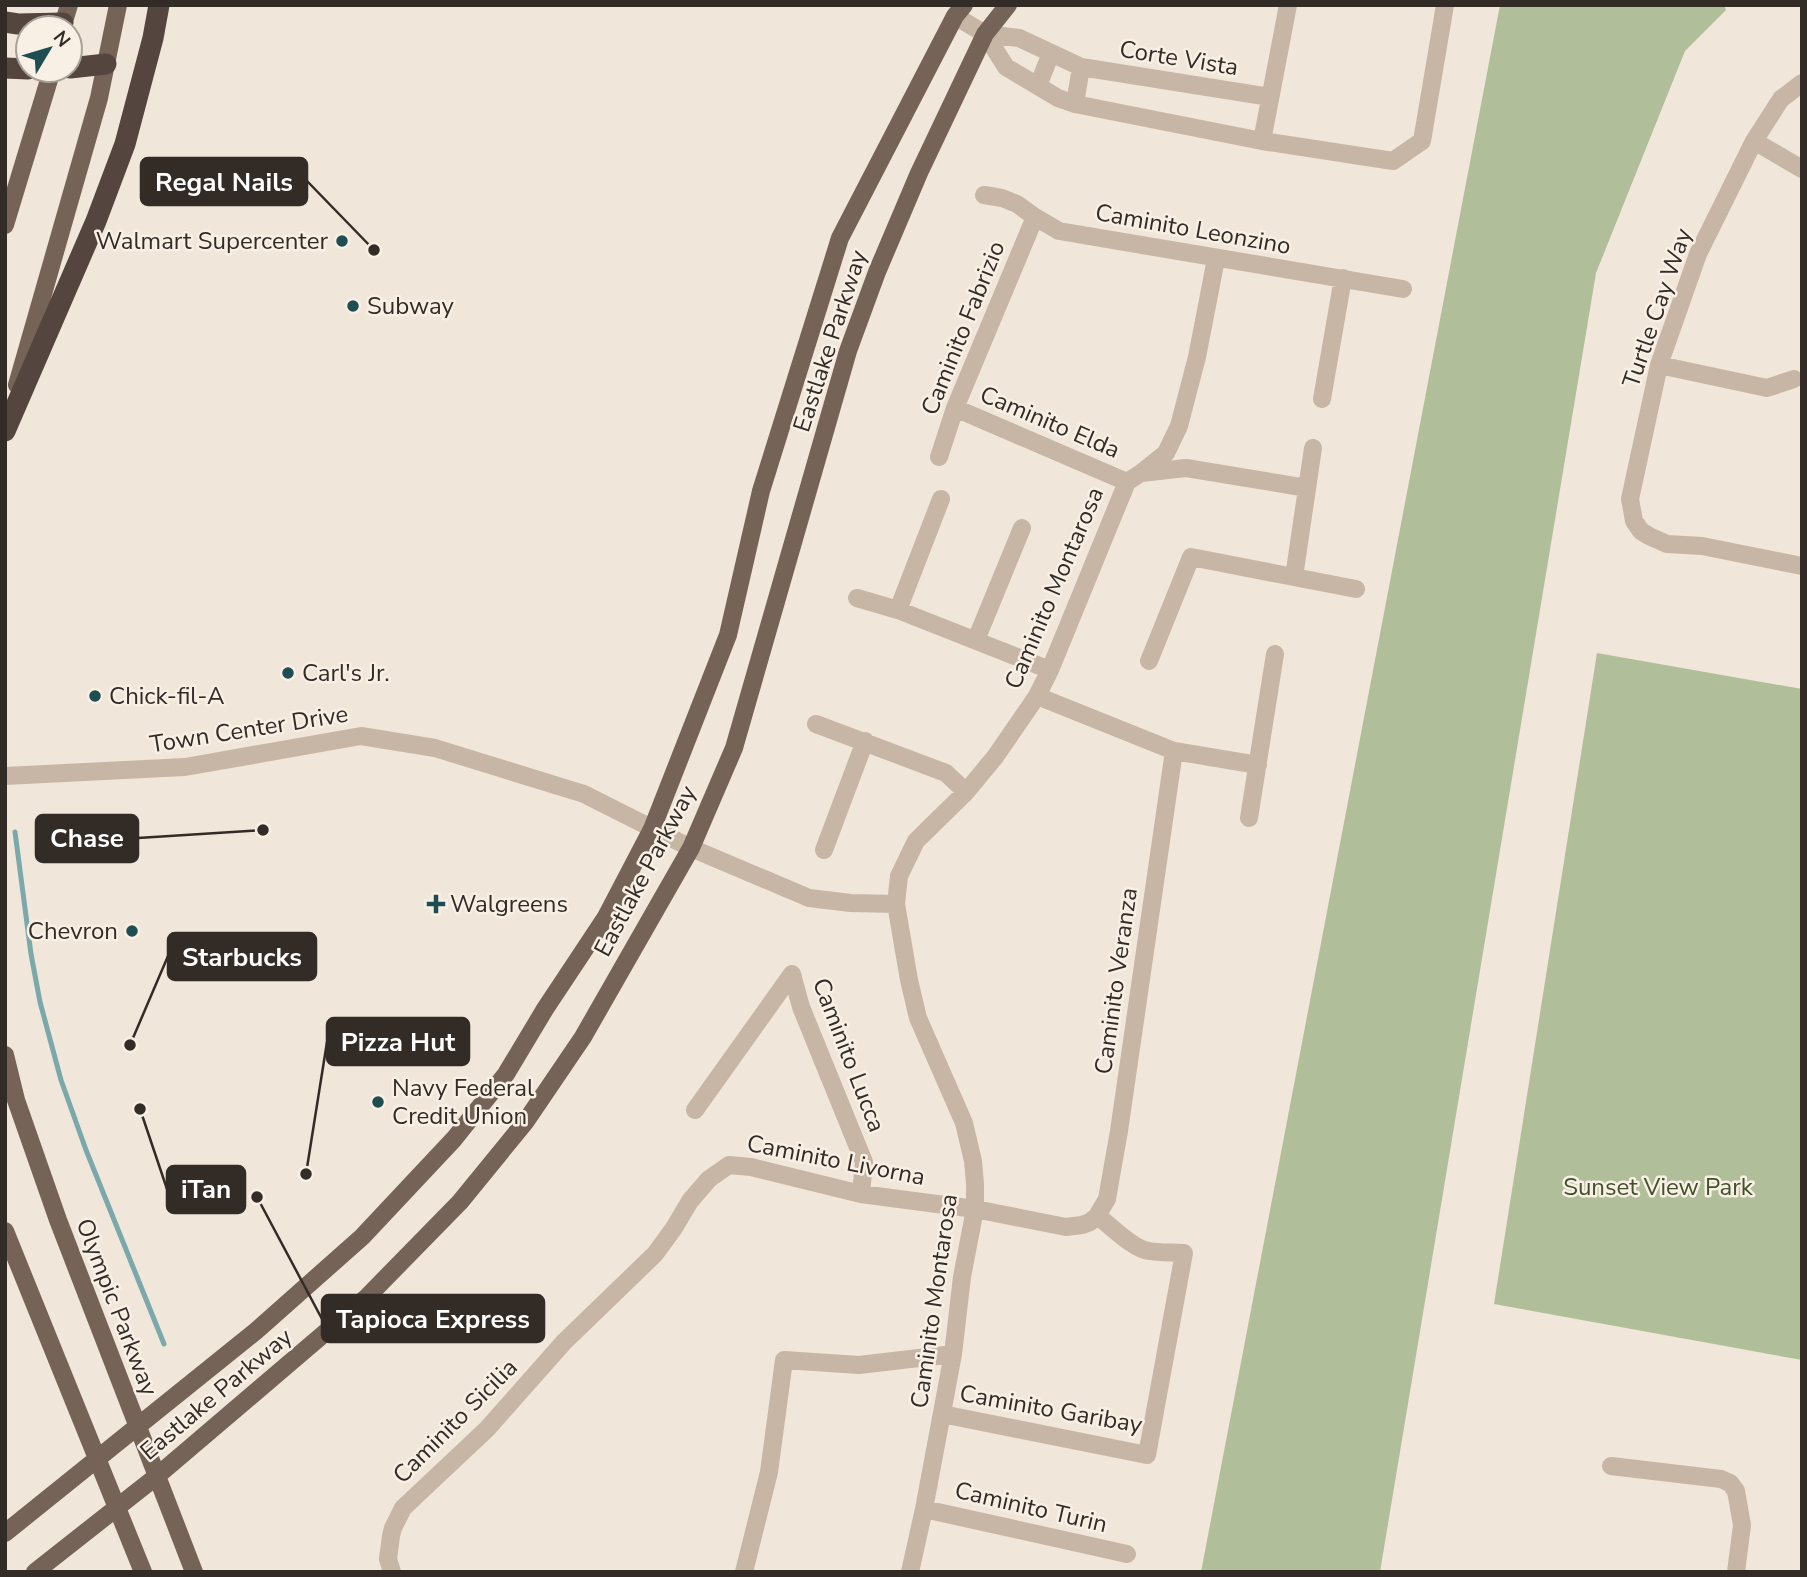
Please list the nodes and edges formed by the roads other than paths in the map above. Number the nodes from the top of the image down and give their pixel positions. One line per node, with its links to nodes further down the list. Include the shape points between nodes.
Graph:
1 (118, 5): 9 (main road)
2 (159, 5): 31 (highway, via 125,144)
3 (1008, 5): 7 (main road, Eastlake Parkway)
4 (1288, 5): 15 (street, Corte Vista)
5 (1445, 5): 17 (street, Corte Vista, via 1422,141 1413,149 1393,161)
6 (959, 11): 7 (street, Corte Vista); 55 (main road, Eastlake Parkway, via 840,238 761,491 728,635)
7 (985, 34): 8 (street, Corte Vista, via 1019,38); 14 (street, Corte Vista, via 1006,67); 56 (main road, Eastlake Parkway, via 919,173 862,312 734,748)
8 (1051, 53): 11 (street, Corte Vista); 14 (street)
9 (106, 64): 10 (highway); 30 (main road)
10 (84, 66)
11 (1081, 67): 15 (street, Corte Vista); 16 (street)
12 (1802, 83): 18 (street, Turtle Cay Way, via 1781,99)
13 (48, 84): 22 (main road)
14 (1038, 86): 16 (street, Corte Vista)
15 (1270, 97): 17 (street, Corte Vista)
16 (1075, 104): 17 (street, Corte Vista)
17 (1262, 141)
18 (1754, 141): 19 (street); 26 (street, Turtle Cay Way, via 1698,254)
19 (1802, 169)
20 (984, 195): 21 (street, Caminito Leonzino, via 1017,204)
21 (1035, 217): 23 (street, Caminito Leonzino, via 1059,231); 29 (street, Caminito Fabrizio)
22 (5, 225)
23 (1216, 259): 24 (street, Caminito Leonzino); 34 (street, Caminito Montarosa, via 1179,426 1166,453)
24 (1343, 278): 25 (street, Caminito Leonzino); 28 (street)
25 (1403, 289)
26 (1659, 365): 27 (street, via 1767,388); 38 (street, Turtle Cay Way, via 1630,499 1641,531 1667,544 1702,546)
27 (1794, 379)
28 (1322, 399)
29 (954, 408): 33 (street, Caminito Fabrizio); 34 (street, Caminito Elda)
30 (5, 425)
31 (5, 431)
32 (1313, 448): 35 (street)
33 (939, 457)
34 (1134, 477): 35 (street, via 1186,468); 46 (street, Caminito Montarosa)
35 (1307, 488): 39 (street)
36 (942, 499): 42 (street)
37 (1022, 528): 43 (street)
38 (1802, 566)
39 (1294, 577): 40 (street); 45 (street, via 1191,557)
40 (1356, 589)
41 (857, 598): 42 (street)
42 (898, 610): 43 (street)
43 (976, 640): 46 (street)
44 (1275, 654): 51 (street)
45 (1149, 661)
46 (1050, 670): 47 (street, Caminito Montarosa)
47 (1037, 696): 50 (street); 53 (street, Caminito Montarosa)
48 (816, 724): 49 (street)
49 (865, 741): 53 (street, via 946,772); 57 (street)
50 (1174, 751): 51 (street); 64 (street, Caminito Veranza, via 1116,1147 1107,1199)
51 (1258, 765): 54 (street)
52 (5, 776): 55 (street, Town Center Drive, via 185,767 361,736 436,748 584,794)
53 (967, 792): 58 (street, Caminito Montarosa, via 916,841 899,876)
54 (1249, 818)
55 (652, 829): 56 (street, Town Center Drive); 68 (main road, Eastlake Parkway, via 606,917 506,1074 454,1139 362,1237)
56 (691, 848): 58 (street, Town Center Drive, via 808,898); 71 (main road, Eastlake Parkway, via 583,1037 526,1121 460,1202 367,1297)
57 (824, 850)
58 (896, 904): 63 (street, Caminito Montarosa, via 918,1018 964,1124 973,1161)
59 (5, 1055): 68 (main road, Olympic Parkway, via 16,1101 58,1220)
60 (695, 1111): 62 (street, Caminito Lucca, via 792,974 864,1162)
61 (729, 1165): 62 (street, Caminito Livorna); 79 (street, Caminito Sicilia, via 696,1194 655,1254 564,1342 487,1429 404,1508 391,1536 388,1559)
62 (861, 1194): 63 (street, Caminito Livorna)
63 (975, 1209): 64 (street, Caminito Livorna, via 1066,1227); 66 (street, Caminito Montarosa)
64 (1097, 1216): 67 (street, Caminito Garibay, via 1146,1251 1184,1253 1147,1455)
65 (5, 1231): 69 (main road)
66 (953, 1354): 67 (street, Caminito Montarosa); 80 (street, via 859,1365 784,1360 769,1472)
67 (942, 1414): 73 (street, Caminito Montarosa)
68 (137, 1427): 69 (main road, Eastlake Parkway); 71 (main road, Olympic Parkway)
69 (97, 1460): 72 (main road); 74 (main road, Eastlake Parkway)
70 (1611, 1466): 82 (street, via 1730,1483 1736,1491 1742,1525)
71 (157, 1476): 72 (main road, Eastlake Parkway); 78 (main road, Olympic Parkway)
72 (116, 1509): 76 (main road, Eastlake Parkway); 77 (main road)
73 (924, 1509): 75 (street, Caminito Turin); 81 (street, Caminito Montarosa)
74 (5, 1533)
75 (1127, 1554)
76 (35, 1572)
77 (142, 1572)
78 (194, 1572)
79 (392, 1572)
80 (744, 1572)
81 (910, 1572)
82 (1736, 1572)

